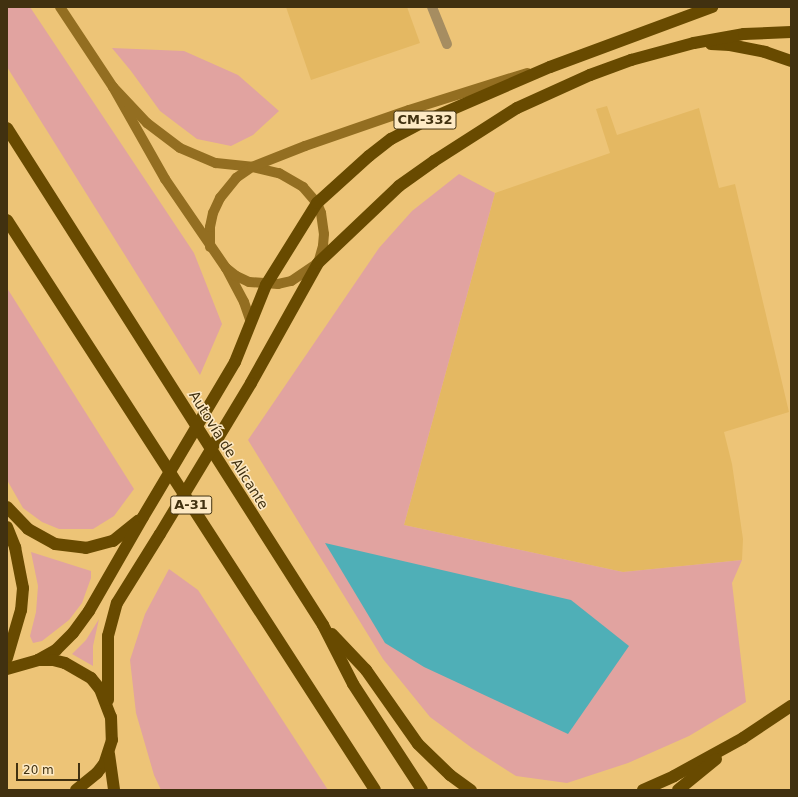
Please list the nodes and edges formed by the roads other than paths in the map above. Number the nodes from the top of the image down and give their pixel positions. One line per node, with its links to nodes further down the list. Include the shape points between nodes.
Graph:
1 (60, 7): 9 (street)
2 (432, 7): 6 (street)
3 (712, 7): 8 (highway, CM-332)
4 (791, 32): 5 (highway, via 744,34)
5 (694, 43): 7 (highway, via 730,45 765,52); 15 (highway, via 631,60 590,75 517,108 434,160 399,186)
6 (447, 44)
7 (791, 61)
8 (550, 67): 11 (street, via 409,110); 12 (highway, CM-332, via 425,120 391,139)
9 (113, 87): 11 (street, via 148,123 180,148 216,163); 14 (street, via 165,179)
10 (7, 128): 22 (highway, Autovía de Alicante)
11 (252, 167): 12 (street, via 279,173 294,180 307,190); 14 (street, via 236,178 220,198 210,227)
12 (317, 203): 15 (street, via 322,213 324,234); 17 (highway, A-31)
13 (7, 220): 32 (highway, A-31)
14 (210, 247): 16 (street)
15 (318, 263): 17 (street, via 291,281); 27 (highway, A-31, bridge, via 251,384 117,603 108,636)
16 (226, 268): 17 (street, via 249,282); 18 (street, via 244,302)
17 (266, 284): 18 (highway, A-31)
18 (251, 322): 20 (highway, A-31, bridge, via 235,362)
19 (7, 507): 20 (highway, via 28,528 56,544 86,548 113,541)
20 (143, 517): 24 (highway, A-31, via 89,611 56,650)
21 (7, 527): 23 (highway, via 15,547 23,588 21,610)
22 (323, 625): 33 (highway, Autovía de Alicante, via 353,684); 34 (highway, via 366,670 418,744 450,775)
23 (7, 658)
24 (38, 660): 25 (highway, A-31); 27 (highway, A-31, via 65,663 91,678 100,689)
25 (7, 669)
26 (791, 706): 28 (highway)
27 (108, 707): 29 (highway, A-31, via 112,728)
28 (743, 738): 35 (highway); 36 (highway)
29 (109, 752): 30 (highway, A-31, via 97,773); 31 (highway)
30 (76, 790)
31 (114, 790)
32 (375, 790)
33 (422, 790)
34 (471, 790)
35 (643, 790)
36 (678, 790)

